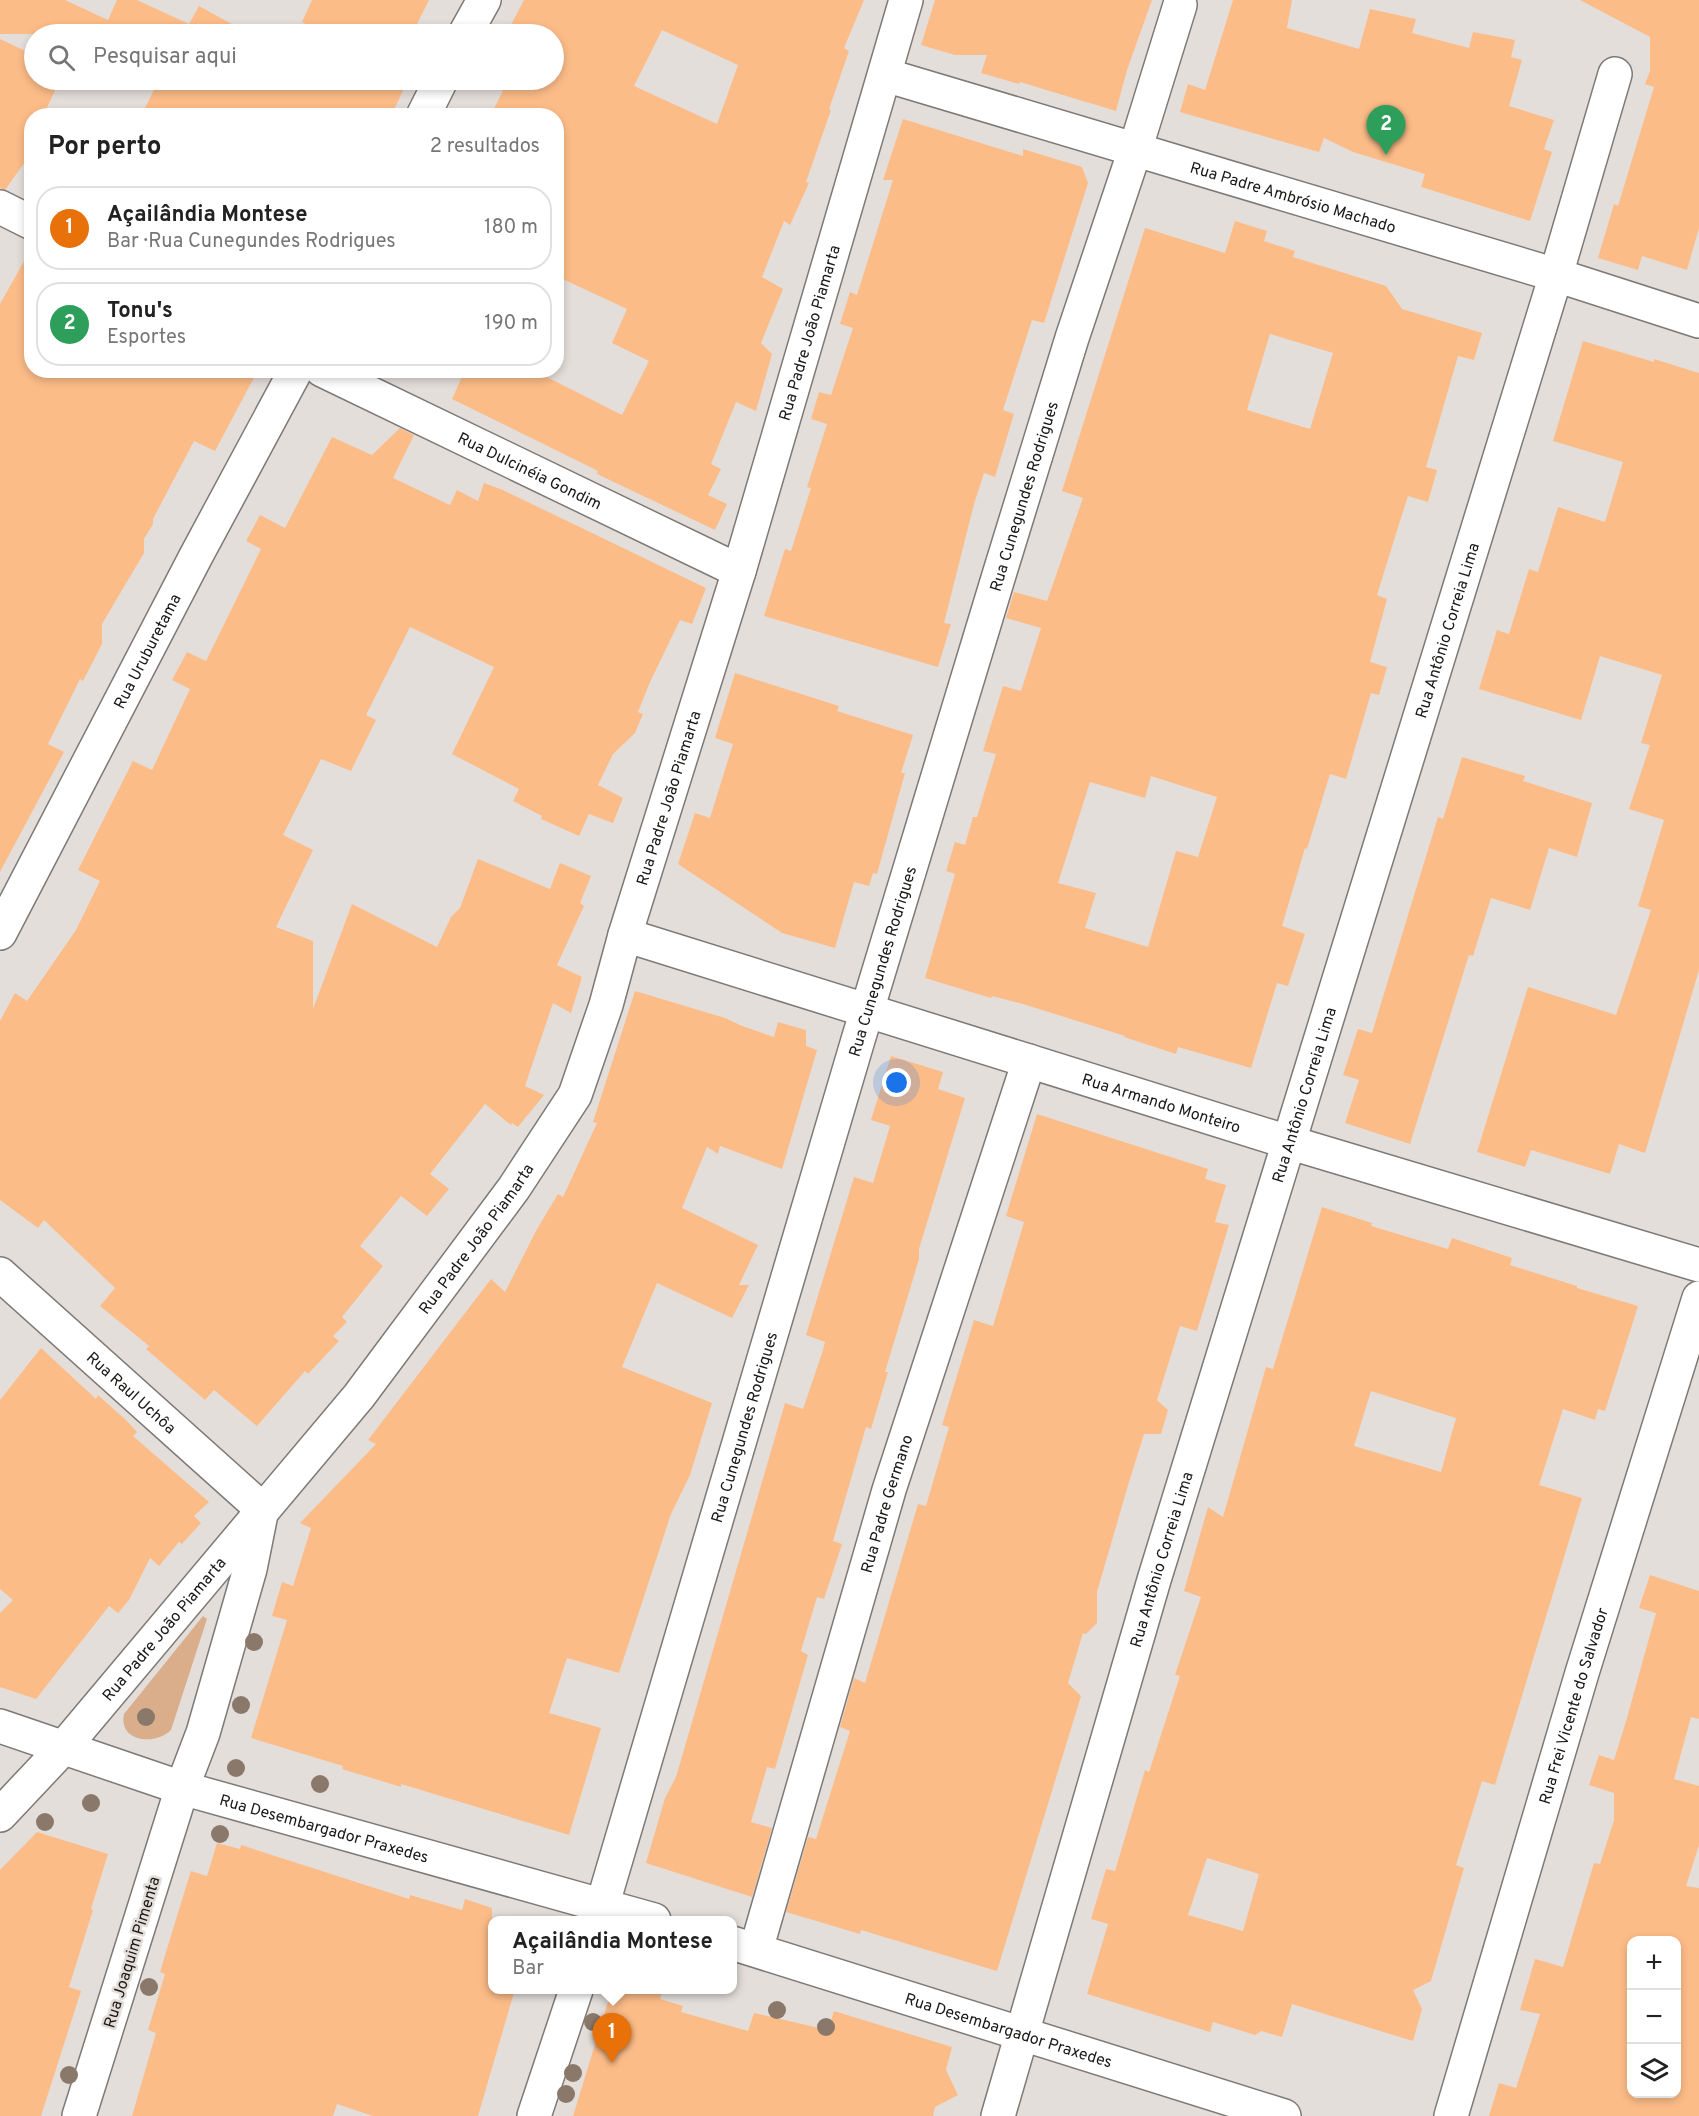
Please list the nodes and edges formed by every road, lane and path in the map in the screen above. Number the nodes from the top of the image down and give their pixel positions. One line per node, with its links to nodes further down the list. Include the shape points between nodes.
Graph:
1 (484, 0): 4 (street)
2 (906, 0): 6 (street, Rua Padre João Piamarta)
3 (1180, 5): 9 (street, Rua Cunegundes Rodrigues)
4 (471, 24)
5 (1615, 74): 12 (street, Rua Antônio Correia Lima)
6 (885, 75): 9 (street, Rua Padre Ambrósio Machado); 16 (street, Rua Padre João Piamarta)
7 (436, 90): 8 (street)
8 (427, 108)
9 (1135, 150): 12 (street, Rua Padre Ambrósio Machado); 19 (street, Rua Cunegundes Rodrigues, via 1051,405)
10 (0, 207): 11 (street)
11 (24, 219)
12 (1556, 275): 13 (street, Rua Padre Ambrósio Machado); 21 (street, Rua Antônio Correia Lima)
13 (1699, 321)
14 (292, 378): 17 (street, Rua Uruburetama)
15 (339, 378): 16 (street, Rua Dulcinéia Gondim)
16 (739, 570): 18 (street, Rua Padre João Piamarta)
17 (0, 933)
18 (625, 935): 19 (street, Rua Armando Monteiro); 25 (street, Rua Padre João Piamarta, via 575,1095 514,1188 359,1396)
19 (867, 1010): 20 (street, Rua Armando Monteiro); 30 (street, Rua Cunegundes Rodrigues)
20 (1029, 1061): 21 (street, Rua Armando Monteiro); 32 (street, Rua Padre Germano)
21 (1288, 1142): 22 (street, Rua Armando Monteiro); 34 (street, Rua Antônio Correia Lima, via 1154,1580)
22 (1699, 1264)
23 (0, 1274): 25 (street, Rua Raul Uchôa)
24 (1699, 1298): 39 (street, Rua Frei Vicente do Salvador, via 1582,1673)
25 (262, 1509): 27 (street, Rua Padre João Piamarta); 28 (street, Rua Padre João Piamarta, via 228,1648)
26 (0, 1726): 27 (street, Rua Desembargador Praxedes)
27 (64, 1747): 28 (street, Rua Desembargador Praxedes); 29 (street, Rua Padre João Piamarta)
28 (182, 1788): 30 (street, Rua Desembargador Praxedes); 35 (street, Rua Joaquim Pimenta)
29 (0, 1815)
30 (601, 1913): 31 (street, Rua Desembargador Praxedes)
31 (624, 1916)
32 (744, 1946): 34 (street, Rua Desembargador Praxedes)
33 (574, 1994): 36 (street)
34 (1023, 2033): 37 (street, Rua Antônio Correia Lima); 38 (street, Rua Desembargador Praxedes)
35 (79, 2116)
36 (534, 2116)
37 (998, 2116)
38 (1284, 2116)
39 (1451, 2116)

